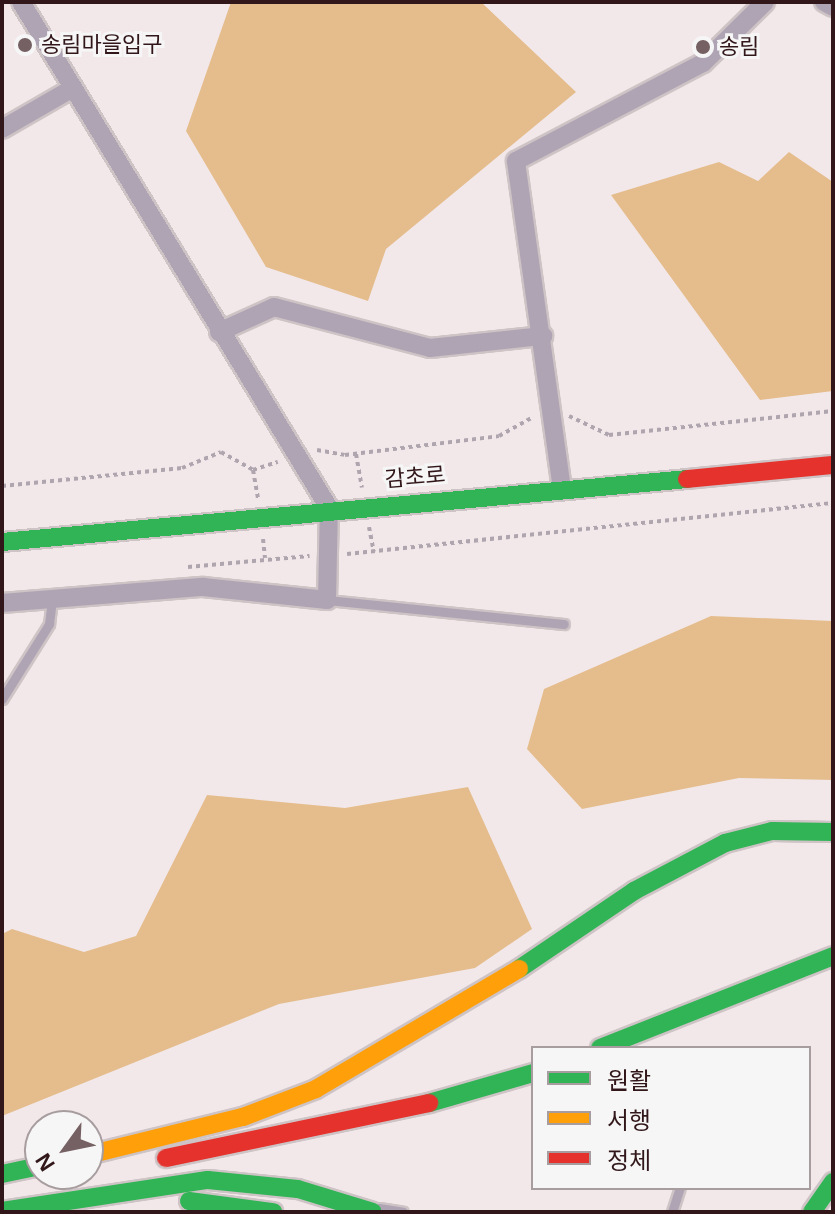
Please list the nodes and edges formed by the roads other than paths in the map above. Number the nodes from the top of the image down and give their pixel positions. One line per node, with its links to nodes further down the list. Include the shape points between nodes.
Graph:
1 (21, 2): 5 (street)
2 (765, 2): 8 (street, via 703,63 516,161)
3 (824, 2): 4 (street)
4 (833, 7)
5 (73, 88): 6 (street); 7 (street)
6 (2, 129)
7 (219, 332): 8 (street, via 274,307 430,348); 11 (street)
8 (543, 336): 10 (street)
9 (833, 465): 10 (main road, 감초로)
10 (562, 489): 11 (main road, 감초로)
11 (329, 508): 12 (main road, 감초로); 14 (street)
12 (2, 542)
13 (52, 598): 14 (street, via 203,587); 15 (street); 17 (lane, via 49,624)
14 (327, 600): 16 (lane)
15 (2, 603)
16 (564, 624)
17 (2, 699)
18 (833, 832): 22 (main road, via 772,831 725,843 634,891 458,1010 316,1089 243,1117)
19 (833, 956): 20 (main road)
20 (605, 1046)
21 (531, 1074): 24 (main road, via 424,1104)
22 (104, 1151)
23 (24, 1169): 25 (main road)
24 (104, 1171)
25 (2, 1174)
26 (833, 1182): 37 (main road)
27 (24, 1187): 29 (main road)
28 (679, 1190): 36 (lane)
29 (2, 1191)
30 (178, 1206): 33 (main road); 34 (main road)
31 (366, 1209): 32 (main road, via 298,1189 208,1180); 35 (lane)
32 (2, 1211)
33 (97, 1212)
34 (273, 1212)
35 (403, 1212)
36 (672, 1212)
37 (812, 1212)

